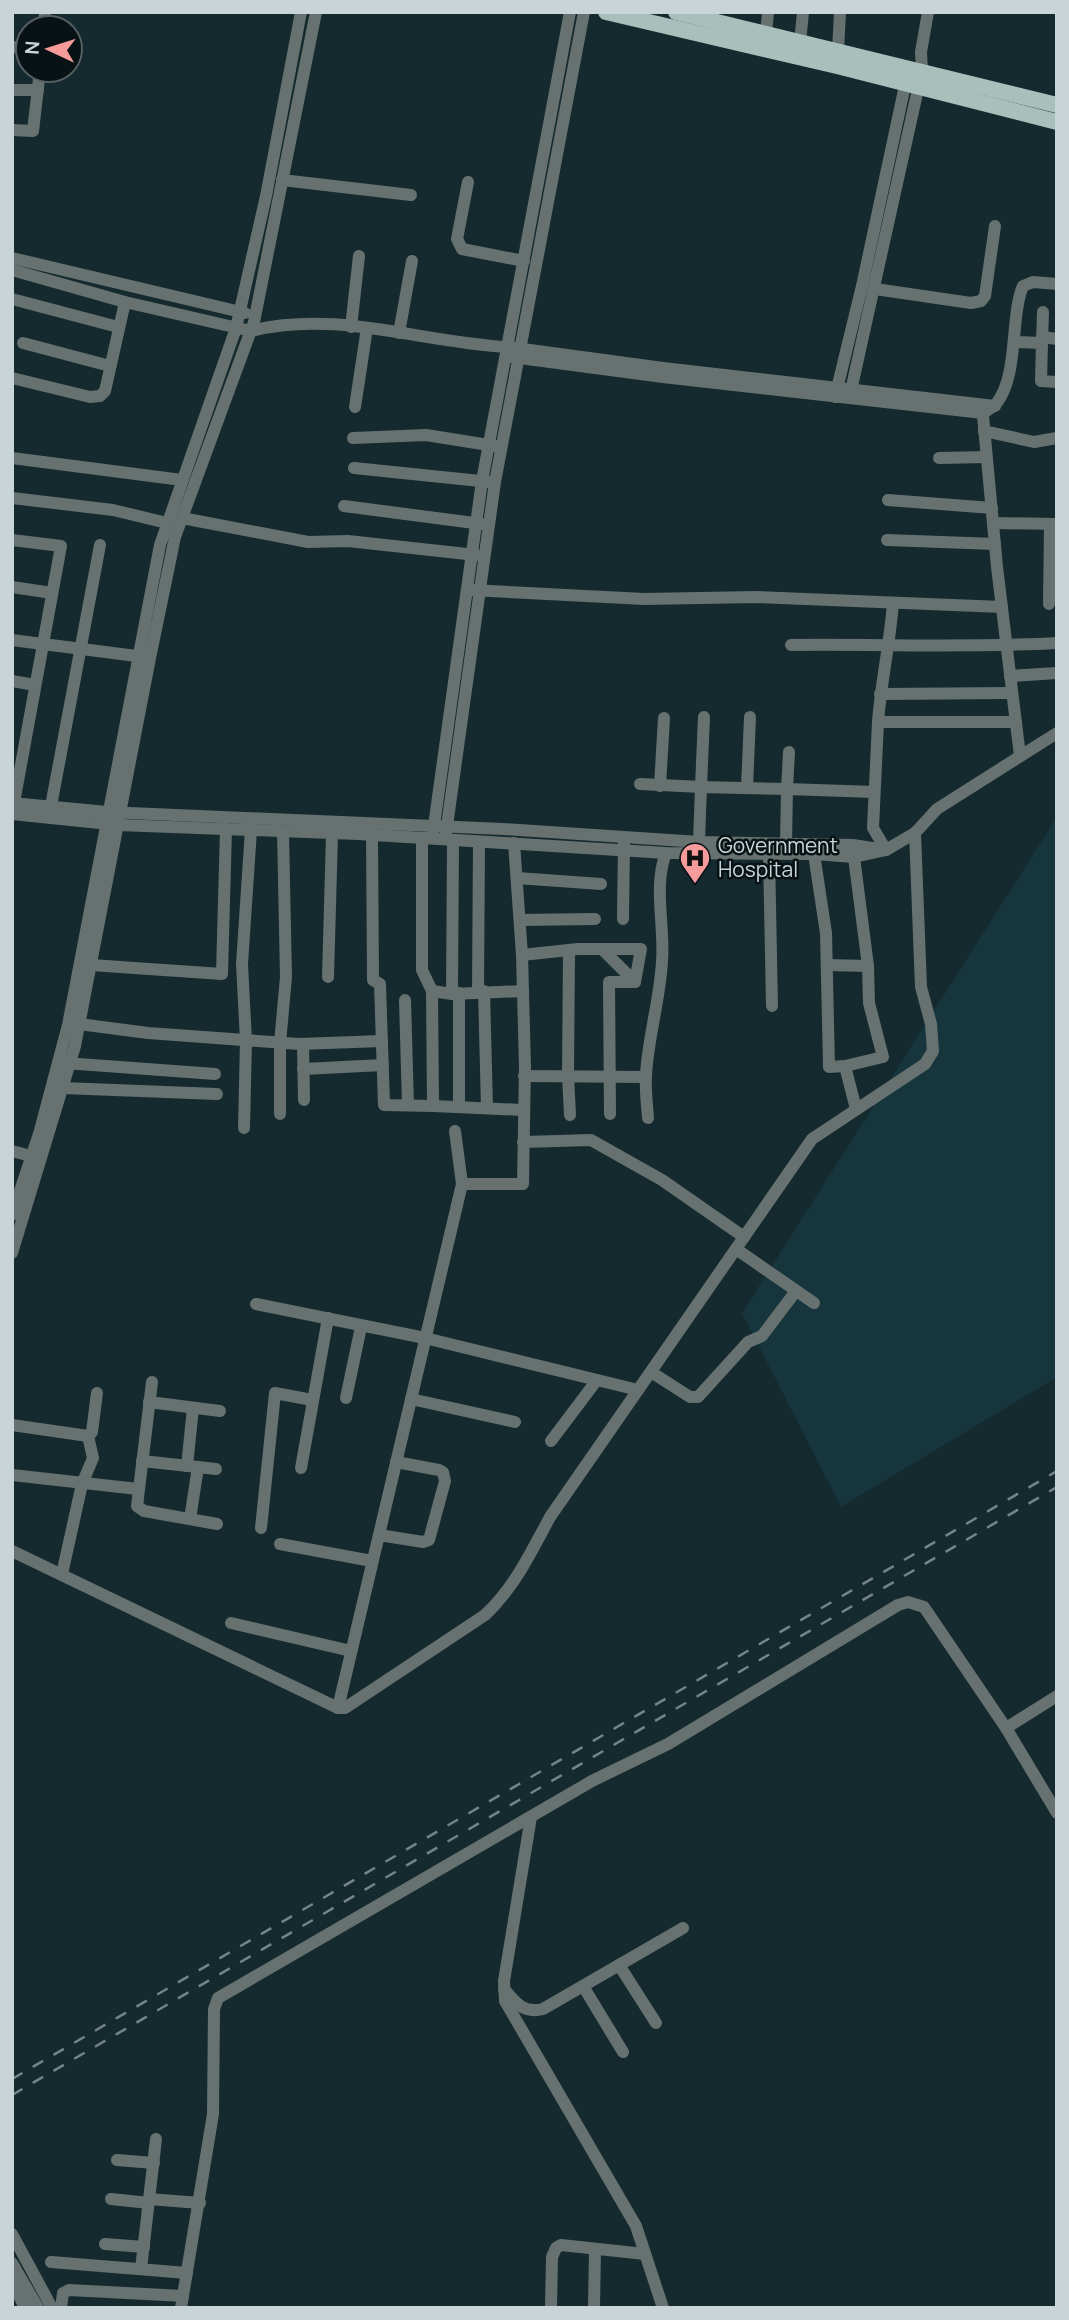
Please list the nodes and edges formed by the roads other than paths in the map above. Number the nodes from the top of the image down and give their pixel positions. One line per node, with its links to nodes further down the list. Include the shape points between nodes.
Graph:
1 (302, 12): 35 (street)
2 (316, 12): 22 (street)
3 (570, 12): 29 (street)
4 (584, 12): 49 (street)
5 (606, 12): 16 (main road)
6 (676, 12): 11 (main road)
7 (768, 12): 11 (street)
8 (803, 12): 12 (street)
9 (840, 12): 13 (street)
10 (928, 12): 14 (street)
11 (766, 34): 12 (main road)
12 (800, 43): 13 (main road)
13 (838, 51): 14 (main road)
14 (915, 70): 16 (street); 19 (main road)
15 (39, 84): 18 (street)
16 (911, 86): 20 (main road); 32 (street); 53 (street)
17 (12, 90): 18 (street)
18 (38, 90): 21 (street, via 33,131)
19 (1057, 105)
20 (1057, 122)
21 (12, 130)
22 (282, 180): 24 (street); 37 (street)
23 (468, 182): 29 (street, via 457,239 462,249)
24 (411, 195)
25 (995, 226): 32 (street, via 981,301)
26 (359, 256): 40 (street)
27 (12, 258): 35 (street)
28 (412, 261): 44 (street)
29 (524, 261): 49 (street)
30 (12, 270): 34 (street)
31 (1057, 285): 47 (street, via 1033,282 1023,286)
32 (875, 289): 54 (street)
33 (12, 299): 38 (street)
34 (125, 302): 38 (street); 41 (street)
35 (239, 312): 37 (street); 41 (street)
36 (1043, 312): 46 (street)
37 (256, 316): 39 (street); 43 (street)
38 (118, 327): 50 (street)
39 (269, 327): 40 (street); 43 (street)
40 (351, 327): 42 (street)
41 (236, 328): 43 (street); 65 (street)
42 (367, 328): 44 (street); 55 (street)
43 (251, 331): 71 (street)
44 (399, 333): 49 (street)
45 (1057, 338): 46 (street)
46 (1042, 340): 47 (street); 52 (street, via 1041,381)
47 (1015, 342): 56 (street, via 995,406)
48 (23, 343): 50 (street)
49 (513, 353): 53 (street); 60 (street)
50 (110, 366): 51 (street, via 105,391 96,397)
51 (12, 378)
52 (1057, 382)
53 (836, 393): 54 (street)
54 (850, 395): 56 (street)
55 (355, 407)
56 (982, 408): 57 (street)
57 (984, 431): 59 (street, via 1034,442); 61 (street)
58 (353, 438): 60 (street, via 419,435)
59 (1057, 438)
60 (496, 446): 66 (street)
61 (986, 457): 63 (street); 70 (street)
62 (12, 458): 65 (street)
63 (939, 458)
64 (354, 468): 66 (street)
65 (182, 480): 72 (street)
66 (489, 481): 74 (street)
67 (12, 498): 72 (street, via 113,510)
68 (888, 500): 70 (street)
69 (344, 506): 74 (street)
70 (992, 508): 73 (street)
71 (182, 517): 80 (street, via 308,542 348,541); 95 (street)
72 (167, 523): 95 (street)
73 (993, 523): 75 (street); 78 (street)
74 (482, 524): 80 (street); 81 (street)
75 (1054, 524): 86 (street)
76 (12, 540): 84 (street, via 61,546)
77 (887, 540): 78 (street)
78 (995, 544): 87 (street)
79 (100, 545): 94 (street)
80 (470, 554): 81 (street); 83 (street)
81 (484, 556): 83 (street)
82 (12, 587): 84 (street)
83 (472, 590): 85 (street, via 644,599 756,597); 119 (street); 127 (street)
84 (52, 593): 90 (street)
85 (893, 603): 87 (street); 91 (street)
86 (1049, 604)
87 (1002, 607): 93 (street)
88 (12, 640): 90 (street)
89 (1057, 643): 93 (street)
90 (42, 644): 94 (street); 99 (street)
91 (890, 644): 92 (street); 93 (street); 101 (street)
92 (791, 646)
93 (1006, 646): 97 (street)
94 (82, 650): 95 (street); 117 (street)
95 (144, 657): 118 (street)
96 (1057, 673): 97 (street)
97 (1010, 676): 100 (street)
98 (12, 681): 99 (street)
99 (35, 685): 116 (street)
100 (1012, 692): 101 (street); 106 (street)
101 (880, 694): 105 (street)
102 (704, 717): 112 (street)
103 (664, 718): 111 (street)
104 (750, 718): 113 (street)
105 (878, 722): 106 (street); 115 (street)
106 (1016, 722): 109 (street)
107 (1057, 733): 109 (street)
108 (789, 752): 114 (street)
109 (1020, 756): 123 (street, via 937,809)
110 (640, 784): 111 (street)
111 (660, 786): 112 (street)
112 (701, 787): 113 (street); 129 (street)
113 (747, 788): 114 (street)
114 (787, 789): 115 (street); 131 (street)
115 (874, 792): 133 (street, via 873,828)
116 (13, 806): 117 (street); 118 (street)
117 (51, 806): 118 (street)
118 (113, 818): 120 (street); 127 (street); 146 (street); 162 (street)
119 (448, 826): 126 (street); 127 (street)
120 (226, 829): 121 (street); 146 (street, via 222,974)
121 (251, 830): 122 (street); 158 (street, via 242,964)
122 (284, 832): 124 (street); 160 (street, via 286,977)
123 (915, 833): 133 (street); 178 (street, via 920,987 933,1051 925,1064)
124 (332, 834): 125 (street); 149 (street)
125 (372, 835): 127 (street); 159 (street, via 373,980 380,984)
126 (624, 836): 129 (street); 132 (street)
127 (437, 837): 128 (street); 151 (street, via 422,970); 154 (street)
128 (479, 842): 130 (street); 152 (street)
129 (699, 842): 131 (street)
130 (514, 843): 132 (street); 138 (street)
131 (786, 843): 133 (street)
132 (623, 850): 134 (street); 141 (street)
133 (886, 850): 137 (street)
134 (666, 853): 135 (street); 170 (street, via 661,897 663,957)
135 (769, 854): 136 (street); 156 (street)
136 (814, 854): 137 (street); 147 (street)
137 (854, 857): 148 (street)
138 (517, 878): 139 (street); 142 (street)
139 (601, 884)
140 (595, 919): 142 (street)
141 (623, 919)
142 (520, 920): 145 (street)
143 (602, 949): 144 (street); 150 (street); 150 (street, via 641,948)
144 (569, 950): 145 (street); 168 (street)
145 (522, 955): 153 (street)
146 (91, 965): 157 (street)
147 (827, 965): 148 (street); 164 (street, via 829,1067)
148 (868, 966): 164 (street, via 869,1003 883,1057)
149 (328, 977)
150 (635, 982): 169 (street, via 609,982)
151 (432, 991): 154 (street); 175 (street)
152 (481, 991): 153 (street); 154 (street); 177 (street)
153 (523, 991): 167 (street)
154 (455, 993): 176 (street)
155 (405, 1000): 174 (street)
156 (772, 1006)
157 (79, 1024): 158 (street); 162 (street)
158 (246, 1041): 160 (street); 184 (street)
159 (382, 1041): 161 (street); 163 (street)
160 (281, 1043): 161 (street); 180 (street)
161 (303, 1044): 165 (street)
162 (64, 1062): 166 (street); 171 (street); 188 (street)
163 (383, 1065): 165 (street); 174 (street, via 384,1105)
164 (845, 1066): 178 (street)
165 (303, 1069): 173 (street)
166 (215, 1074)
167 (524, 1076): 168 (street); 179 (street)
168 (568, 1076): 169 (street); 182 (street)
169 (609, 1077): 170 (street); 181 (street)
170 (646, 1077): 183 (street)
171 (63, 1088): 172 (street); 193 (street)
172 (217, 1094)
173 (304, 1100)
174 (408, 1105): 175 (street)
175 (433, 1105): 176 (street)
176 (459, 1107): 177 (street)
177 (487, 1108): 179 (street)
178 (856, 1109): 191 (street, via 812,1139)
179 (523, 1110): 186 (street)
180 (280, 1114)
181 (610, 1114)
182 (570, 1115)
183 (648, 1118)
184 (244, 1128)
185 (455, 1131): 189 (street)
186 (523, 1142): 189 (street, via 523,1184); 191 (street, via 590,1140 662,1180)
187 (12, 1151): 188 (street)
188 (32, 1156): 190 (street)
189 (462, 1184): 199 (street)
190 (12, 1215)
191 (744, 1237): 192 (street)
192 (736, 1249): 194 (street); 200 (street)
193 (12, 1253)
194 (796, 1291): 195 (street); 200 (street, via 762,1336 748,1342 698,1397 690,1397)
195 (814, 1303)
196 (256, 1304): 197 (street)
197 (328, 1318): 198 (street); 207 (street)
198 (361, 1327): 199 (street); 205 (street)
199 (425, 1338): 201 (street); 206 (street)
200 (650, 1373): 203 (street)
201 (597, 1380): 203 (street); 214 (street)
202 (152, 1382): 208 (street)
203 (638, 1390): 234 (street, via 550,1517 501,1600 345,1708)
204 (97, 1393): 213 (street)
205 (346, 1398)
206 (411, 1399): 211 (street); 216 (street)
207 (312, 1400): 218 (street); 225 (street, via 275,1393)
208 (149, 1402): 209 (street); 215 (street)
209 (193, 1408): 210 (street); 217 (street)
210 (220, 1411)
211 (515, 1422)
212 (12, 1425): 213 (street)
213 (88, 1436): 221 (street, via 93,1458)
214 (551, 1441)
215 (142, 1461): 217 (street); 222 (street)
216 (396, 1462): 226 (street); 226 (street, via 443,1472 445,1481 429,1540)
217 (192, 1466): 219 (street); 223 (street)
218 (301, 1468)
219 (216, 1469)
220 (14, 1479): 221 (street)
221 (82, 1484): 222 (street); 230 (street)
222 (138, 1489): 223 (street, via 139,1508)
223 (190, 1519): 224 (street)
224 (217, 1524)
225 (261, 1528)
226 (379, 1535): 229 (street)
227 (280, 1544): 229 (street)
228 (12, 1551): 230 (street)
229 (372, 1561): 232 (street)
230 (62, 1574): 234 (street)
231 (231, 1623): 232 (street)
232 (351, 1651): 234 (street)
233 (1057, 1696): 235 (street)
234 (338, 1707)
235 (1006, 1728): 236 (street); 237 (street, via 924,1607 908,1602 668,1744)
236 (1057, 1813)
237 (531, 1817): 241 (street); 249 (street, via 218,1998 214,2009 213,2114)
238 (683, 1928): 239 (street)
239 (619, 1965): 240 (street); 242 (street)
240 (583, 1986): 241 (street, via 534,2011 518,2005); 243 (street)
241 (503, 1988): 254 (street, via 508,2008 633,2222)
242 (656, 2022)
243 (623, 2052)
244 (156, 2139): 246 (street)
245 (117, 2160): 246 (street)
246 (153, 2163): 248 (street)
247 (111, 2199): 248 (street)
248 (149, 2201): 249 (street); 252 (street)
249 (200, 2203): 258 (street)
250 (12, 2234): 263 (street)
251 (105, 2244): 252 (street)
252 (144, 2247): 257 (street)
253 (595, 2249): 254 (street); 266 (street, via 561,2245 553,2251); 267 (street)
254 (645, 2254): 268 (street)
255 (51, 2262): 257 (street)
256 (12, 2263): 262 (street)
257 (141, 2269): 258 (street)
258 (187, 2273): 260 (street)
259 (12, 2281): 261 (street)
260 (182, 2303): 264 (street, via 69,2290 61,2296); 265 (street)
261 (25, 2308)
262 (38, 2308)
263 (52, 2308)
264 (61, 2308)
265 (195, 2308)
266 (551, 2308)
267 (594, 2308)
268 (663, 2308)

